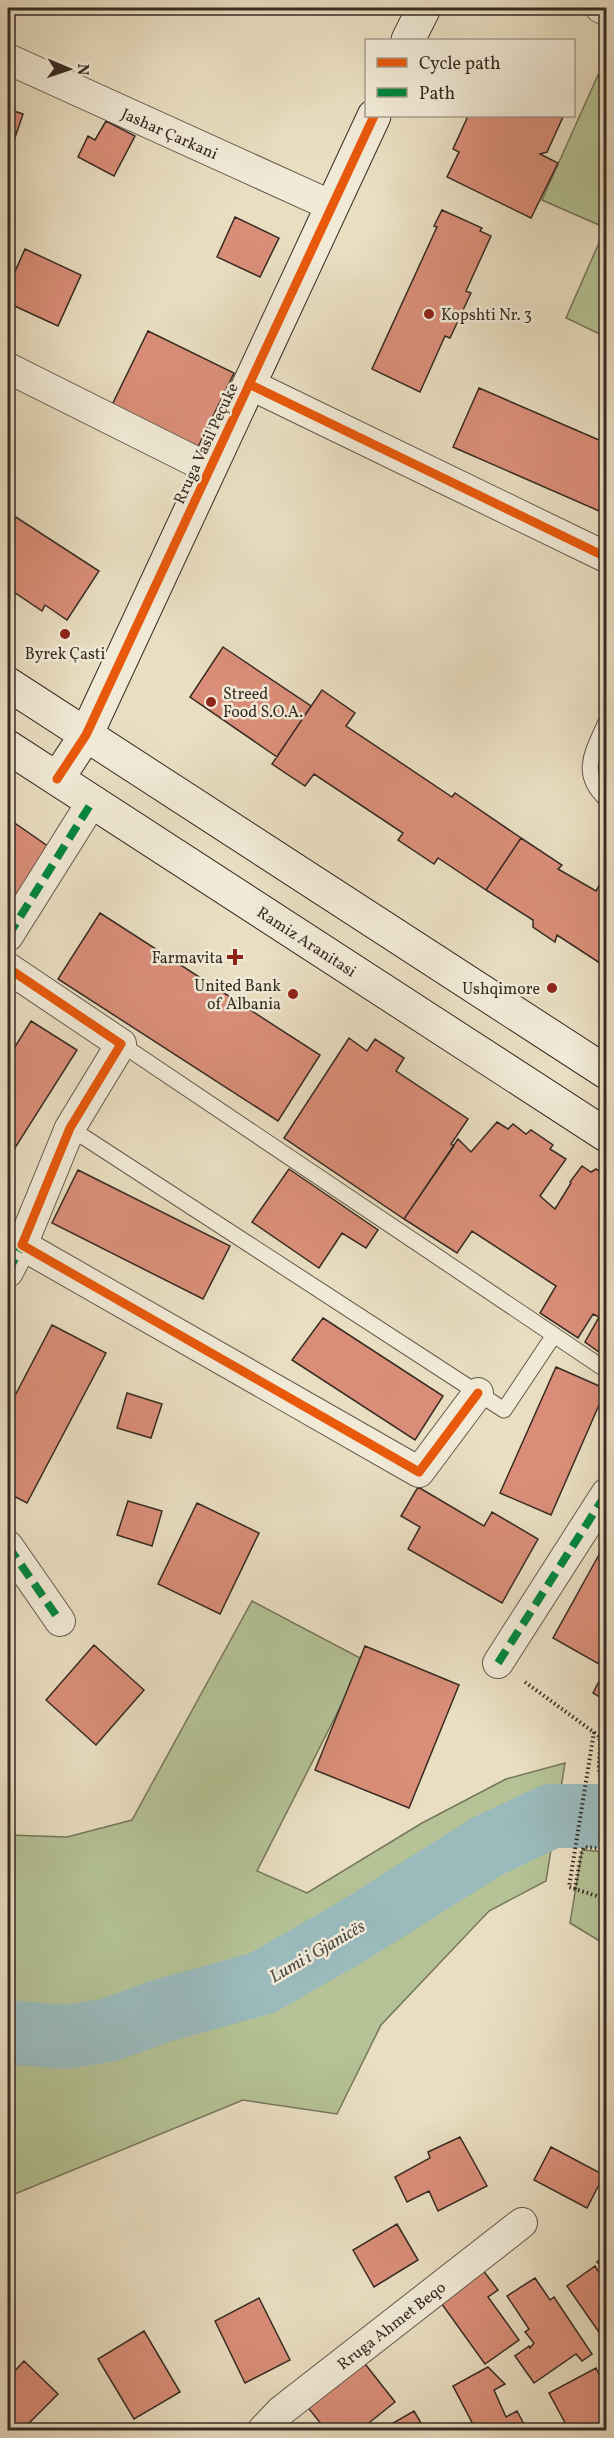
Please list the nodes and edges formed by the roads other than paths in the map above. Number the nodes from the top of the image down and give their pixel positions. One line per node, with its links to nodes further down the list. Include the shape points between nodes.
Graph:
1 (424, 8): 4 (main road)
2 (601, 8): 3 (street)
3 (606, 10)
4 (408, 39)
5 (8, 59): 7 (street, Jashar Çarkani)
6 (374, 117): 7 (main road, Rruga Vasil Peçuke)
7 (332, 206): 9 (main road, Rruga Vasil Peçuke)
8 (8, 368): 10 (street)
9 (249, 384): 10 (main road, Rruga Vasil Peçuke); 11 (street)
10 (210, 469): 14 (main road, Rruga Vasil Peçuke)
11 (606, 557)
12 (8, 684): 14 (main road)
13 (606, 722): 17 (lane, via 592,752 589,771 595,788)
14 (86, 735): 16 (main road, Rruga Vasil Peçuke); 22 (main road)
15 (8, 747): 16 (main road, Ramiz Aranitasi)
16 (57, 779): 18 (main road, Ramiz Aranitasi)
17 (606, 799)
18 (92, 802): 19 (street); 24 (main road, Ramiz Aranitasi)
19 (8, 936)
20 (8, 968): 21 (street)
21 (121, 1044): 23 (street); 27 (lane)
22 (606, 1072)
23 (70, 1128): 25 (street); 29 (lane)
24 (606, 1135)
25 (22, 1245): 26 (street); 29 (street, via 419,1473)
26 (8, 1272)
27 (554, 1335): 28 (lane); 29 (lane, via 504,1410)
28 (606, 1370)
29 (478, 1394)
30 (606, 1494): 33 (street)
31 (8, 1546): 32 (street)
32 (60, 1621)
33 (498, 1662)
34 (522, 2223): 35 (street, Rruga Ahmet Beqo, via 281,2411)
35 (263, 2430)

